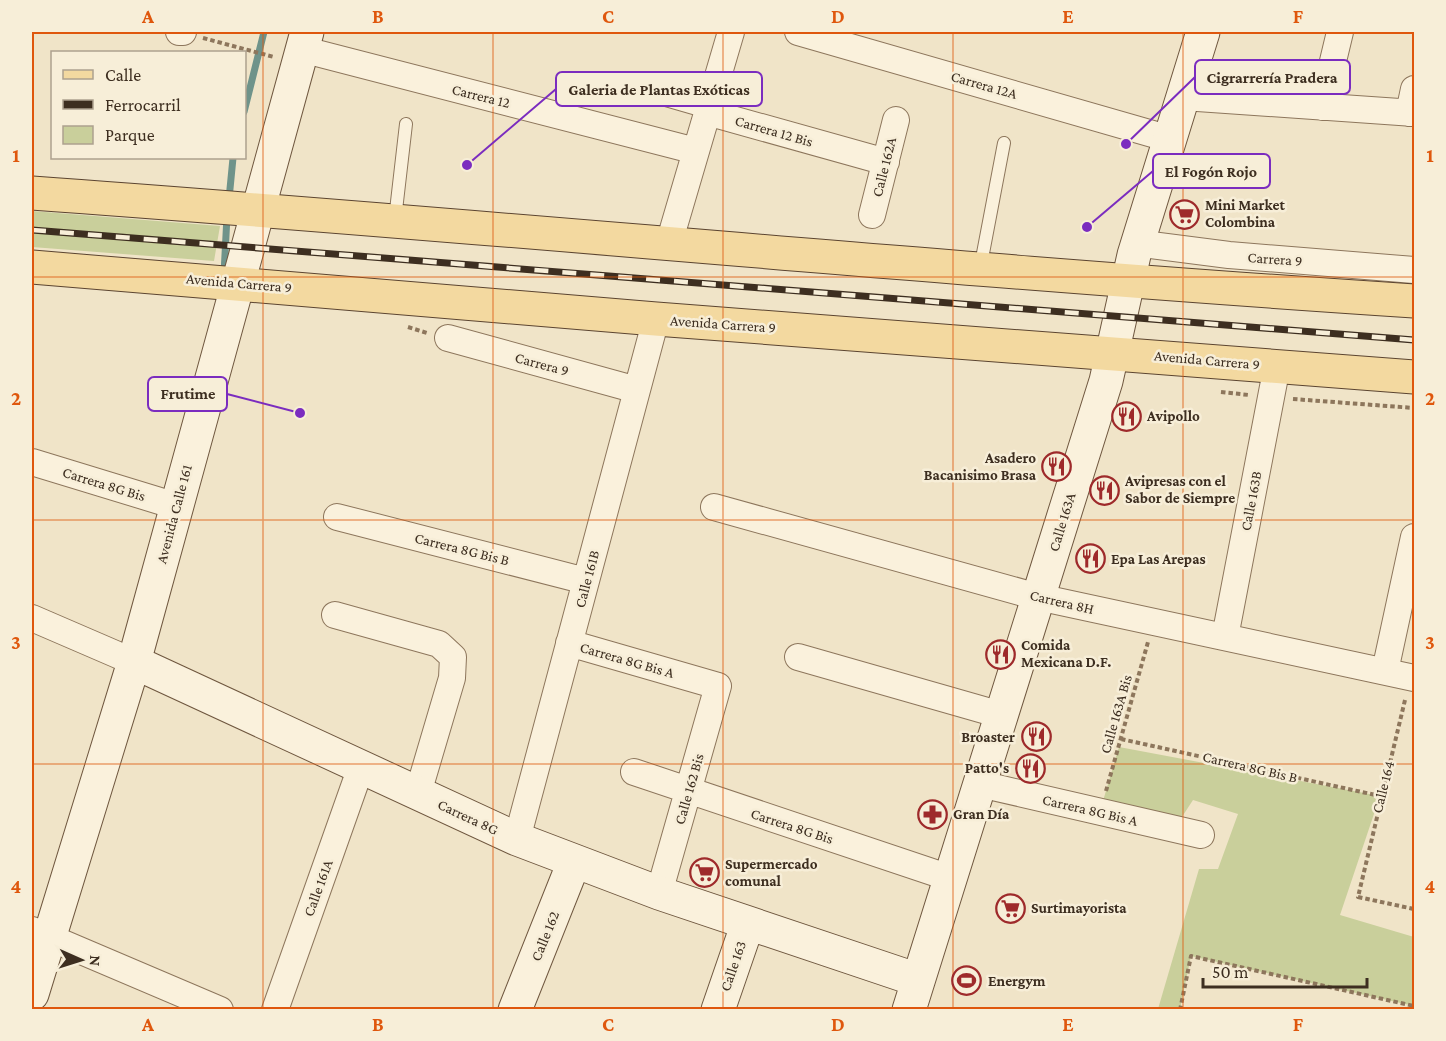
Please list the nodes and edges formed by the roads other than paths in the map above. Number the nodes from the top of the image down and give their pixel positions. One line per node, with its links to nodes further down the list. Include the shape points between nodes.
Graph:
1 (731, 32): 10 (street)
2 (798, 32): 13 (street, Carrera 12A)
3 (1203, 32): 6 (main road, Calle 163A)
4 (1340, 32): 9 (street)
5 (302, 48): 15 (street, Carrera 12); 18 (main road, Avenida Calle 161)
6 (1183, 97): 9 (street); 13 (main road, Calle 163A)
7 (662, 99): 10 (lane, Carrera 12 Bis)
8 (1413, 105): 9 (street)
9 (1322, 107)
10 (707, 112): 15 (street); 16 (street, Carrera 12 Bis)
11 (897, 120): 16 (street, Calle 162A)
12 (406, 124): 20 (lane)
13 (1170, 139): 21 (main road, Calle 163A)
14 (1004, 143): 25 (lane)
15 (696, 151): 22 (street)
16 (886, 162): 19 (street, Calle 162A)
17 (32, 193): 18 (main road)
18 (257, 210): 20 (main road); 27 (main road, Avenida Calle 161)
19 (872, 215)
20 (395, 220): 22 (main road)
21 (1140, 235): 24 (street, Carrera 9, via 1151,245 1229,255); 26 (main road, Calle 163A)
22 (669, 243): 25 (main road)
23 (32, 267): 27 (main road, Avenida Carrera 9)
24 (1414, 270)
25 (980, 271): 26 (main road)
26 (1127, 282): 28 (main road); 31 (main road, Calle 163A)
27 (238, 283): 29 (main road, Avenida Carrera 9); 36 (main road, Avenida Calle 161)
28 (1414, 301)
29 (656, 319): 31 (main road, Avenida Carrera 9); 34 (street, Calle 161B)
30 (448, 338): 34 (street, Carrera 9)
31 (1113, 353): 32 (main road, Avenida Carrera 9); 41 (main road, Calle 163A)
32 (1277, 366): 33 (main road, Avenida Carrera 9); 44 (street, Calle 163B)
33 (1414, 377)
34 (637, 390): 40 (street, Calle 161B)
35 (32, 462): 36 (street, Carrera 8G Bis)
36 (176, 506): 47 (main road, Avenida Calle 161)
37 (714, 507): 41 (street, Carrera 8H)
38 (337, 517): 40 (street, Carrera 8G Bis B)
39 (1414, 537): 48 (street)
40 (586, 581): 45 (street, Calle 161B)
41 (1038, 597): 44 (street, Carrera 8H); 51 (main road, Calle 163A)
42 (335, 615): 56 (street, via 439,644 453,657 452,678)
43 (32, 618): 47 (street, Carrera 8G)
44 (1225, 637): 48 (street, Carrera 8H)
45 (569, 643): 50 (street, Carrera 8G Bis A); 58 (street, Calle 161B)
46 (798, 657): 51 (street)
47 (134, 662): 52 (main road, Carrera 8G); 63 (main road, Avenida Calle 161)
48 (1385, 671): 49 (street, Carrera 8H)
49 (1413, 677)
50 (718, 686): 55 (street, Calle 162 Bis)
51 (1001, 715): 54 (main road, Calle 163A)
52 (361, 767): 56 (main road, Carrera 8G); 67 (street, Calle 161A)
53 (634, 772): 55 (street, Carrera 8G Bis)
54 (980, 784): 57 (street, Carrera 8G Bis A); 60 (main road, Calle 163A)
55 (688, 792): 60 (street, Carrera 8G Bis); 61 (street, Calle 162 Bis)
56 (418, 793): 58 (main road, Carrera 8G)
57 (1201, 835)
58 (517, 839): 59 (main road, Carrera 8G)
59 (574, 862): 61 (main road, Carrera 8G); 68 (main road, Calle 162)
60 (950, 878): 65 (main road, Calle 163A)
61 (659, 893): 62 (main road, Carrera 8G)
62 (748, 923): 65 (main road, Carrera 8G); 69 (main road, Calle 163)
63 (41, 934): 64 (main road, Avenida Calle 161); 66 (street)
64 (32, 994)
65 (914, 995)
66 (220, 1010)
67 (275, 1010)
68 (515, 1010)
69 (718, 1010)

